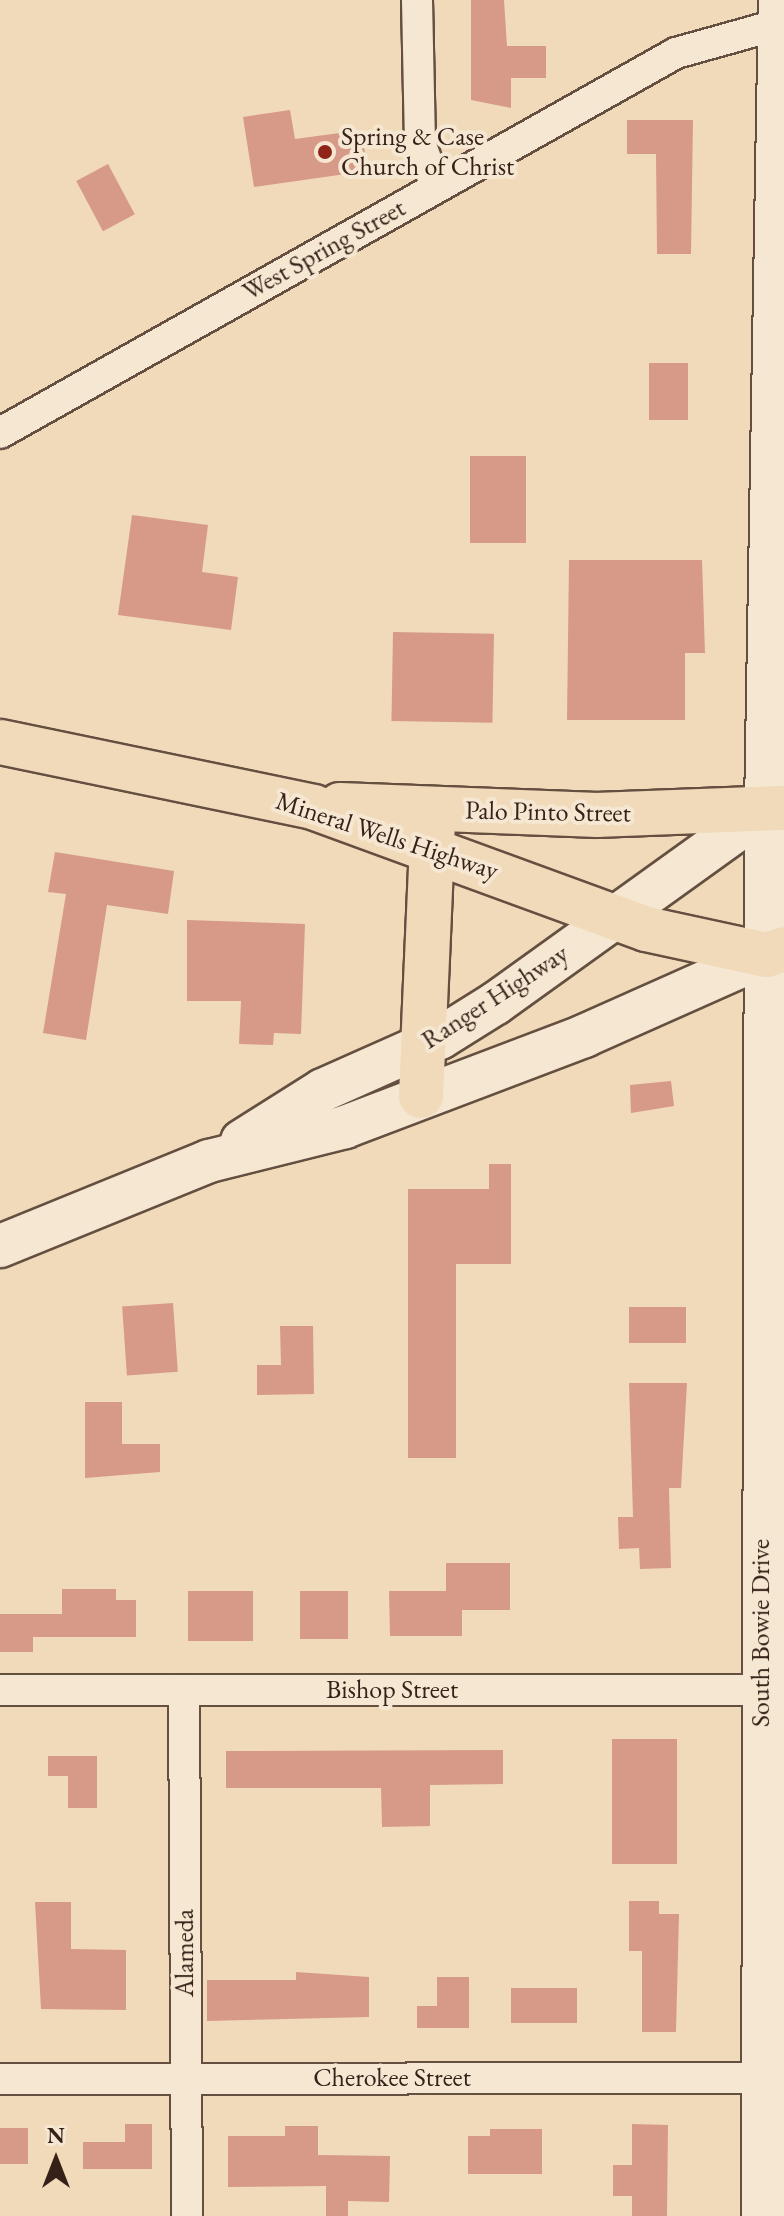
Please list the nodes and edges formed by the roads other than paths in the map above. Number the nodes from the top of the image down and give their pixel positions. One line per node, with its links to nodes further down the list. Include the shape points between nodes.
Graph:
1 (417, 0): 3 (street, via 420,142)
2 (781, 16): 3 (street, West Spring Street, via 676,53); 6 (street, South Bowie Drive)
3 (436, 187): 4 (street, West Spring Street)
4 (0, 433)
5 (0, 742): 7 (main road, Mineral Wells Highway)
6 (775, 808): 7 (main road, Palo Pinto Street, via 598,815 530,835); 8 (street, Ranger Highway); 9 (street, South Bowie Drive)
7 (433, 829): 8 (main road, Mineral Wells Highway); 10 (main road)
8 (616, 917): 9 (main road, Mineral Wells Highway); 10 (street, Ranger Highway)
9 (775, 952): 11 (street, Ranger Highway, via 584,1036); 14 (street, South Bowie Drive)
10 (422, 1046): 11 (main road); 12 (street, Ranger Highway, via 323,1090)
11 (421, 1096): 12 (street, Ranger Highway, via 345,1127)
12 (209, 1161): 13 (street, Ranger Highway)
13 (0, 1246)
14 (774, 1309): 17 (street, South Bowie Drive)
15 (0, 1690): 16 (street, Bishop Street)
16 (184, 1690): 17 (street, Bishop Street); 18 (street, Alameda)
17 (772, 1690): 19 (street, South Bowie Drive)
18 (185, 2078): 19 (street, Cherokee Street); 20 (street, Cherokee Street); 21 (street, Alameda)
19 (773, 2078): 22 (street, South Bowie Drive)
20 (0, 2079)
21 (187, 2216)
22 (763, 2216)

